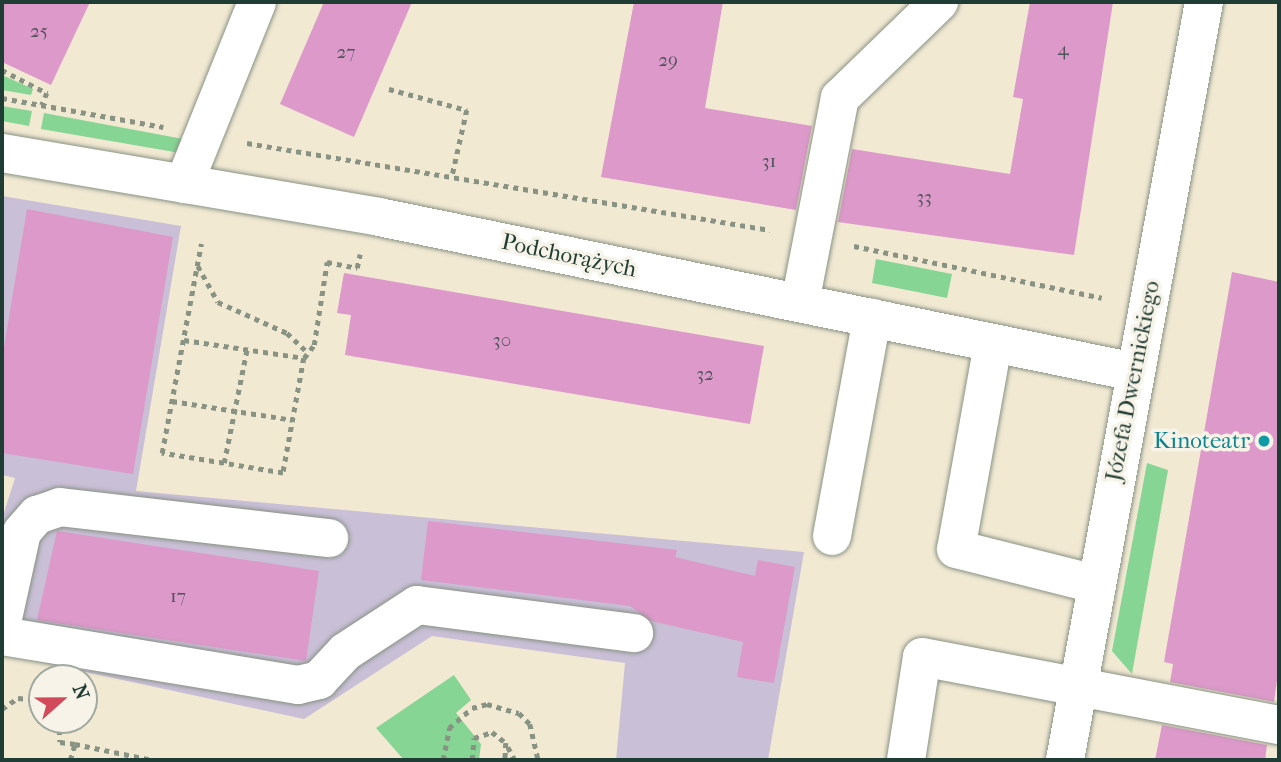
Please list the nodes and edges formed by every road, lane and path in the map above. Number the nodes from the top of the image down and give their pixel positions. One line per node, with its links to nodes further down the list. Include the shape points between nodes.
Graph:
1 (257, 2): 8 (street, via 224,74)
2 (939, 2): 12 (street, via 840,98)
3 (1204, 2): 24 (street, Józefa Dwernickiego)
4 (2, 70): 7 (path, via 47,93)
5 (389, 89): 10 (path, via 467,110)
6 (2, 98): 7 (path)
7 (42, 105): 8 (path)
8 (205, 136): 10 (path); 11 (street)
9 (2, 153): 11 (street, Podchorążych)
10 (452, 177): 12 (path)
11 (184, 184): 17 (street, Podchorążych, via 379,216)
12 (813, 237): 16 (path); 17 (street)
13 (201, 244): 15 (path)
14 (360, 253): 22 (path, via 358,268 327,262 314,345)
15 (198, 266): 19 (path); 22 (path, via 218,302 287,333)
16 (1102, 298)
17 (800, 303): 18 (street, Podchorążych)
18 (873, 318): 20 (street, Podchorążych); 29 (street)
19 (184, 340): 21 (path); 25 (path)
20 (993, 344): 24 (street, Podchorążych); 31 (street, via 956,549)
21 (247, 349): 23 (path); 26 (path)
22 (305, 350): 23 (path)
23 (304, 358): 27 (path)
24 (1135, 372): 31 (street, Józefa Dwernickiego)
25 (172, 401): 26 (path); 28 (path, via 162,453)
26 (234, 411): 27 (path); 28 (path)
27 (293, 420): 28 (path, via 283,472)
28 (224, 463)
29 (832, 536)
30 (329, 538): 32 (street, via 60,507 37,515 22,532)
31 (1095, 584): 35 (street, Józefa Dwernickiego)
32 (2, 623)
33 (634, 633): 34 (street, via 417,605 345,652 319,680 298,685)
34 (2, 636)
35 (1079, 682): 38 (street); 49 (street, via 922,657); 50 (street, Józefa Dwernickiego)
36 (28, 699): 37 (path, via 18,698)
37 (2, 709)
38 (1279, 725)
39 (60, 734): 41 (path, via 60,742)
40 (506, 743): 45 (path, via 492,732 480,734 471,744); 46 (path); 47 (path)
41 (75, 744): 42 (path); 43 (path)
42 (70, 760)
43 (152, 760)
44 (443, 760): 48 (path, via 449,728 472,708 488,704 519,713 530,724)
45 (472, 760)
46 (505, 760)
47 (515, 760)
48 (538, 760)
49 (906, 760)
50 (1065, 760)

